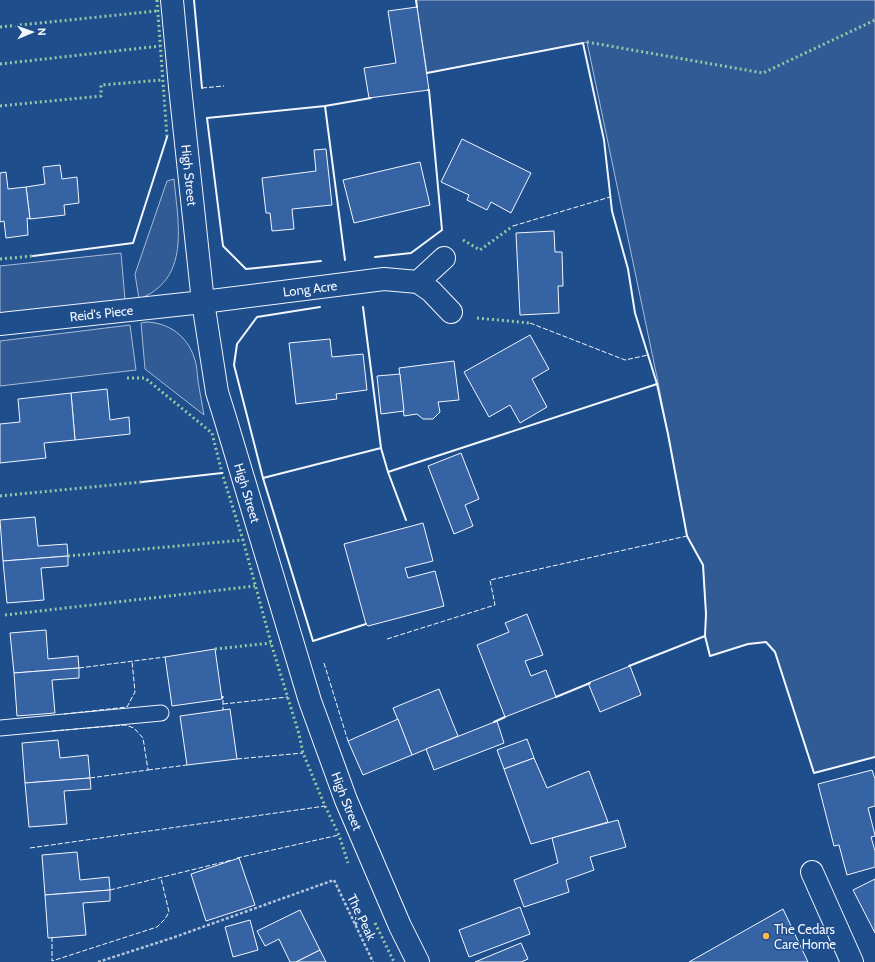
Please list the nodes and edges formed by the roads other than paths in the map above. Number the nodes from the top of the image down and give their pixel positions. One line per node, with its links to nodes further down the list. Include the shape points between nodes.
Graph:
1 (172, 0): 4 (street, High Street)
2 (444, 258): 3 (street)
3 (418, 282): 4 (street, Long Acre, via 384,279); 5 (street, via 431,291)
4 (203, 302): 6 (street, Reid's Piece); 10 (street, High Street, via 217,392 310,701 346,800)
5 (451, 312)
6 (0, 324)
7 (161, 713): 8 (lane)
8 (0, 728)
9 (812, 872): 11 (street)
10 (418, 962)
11 (852, 962)

